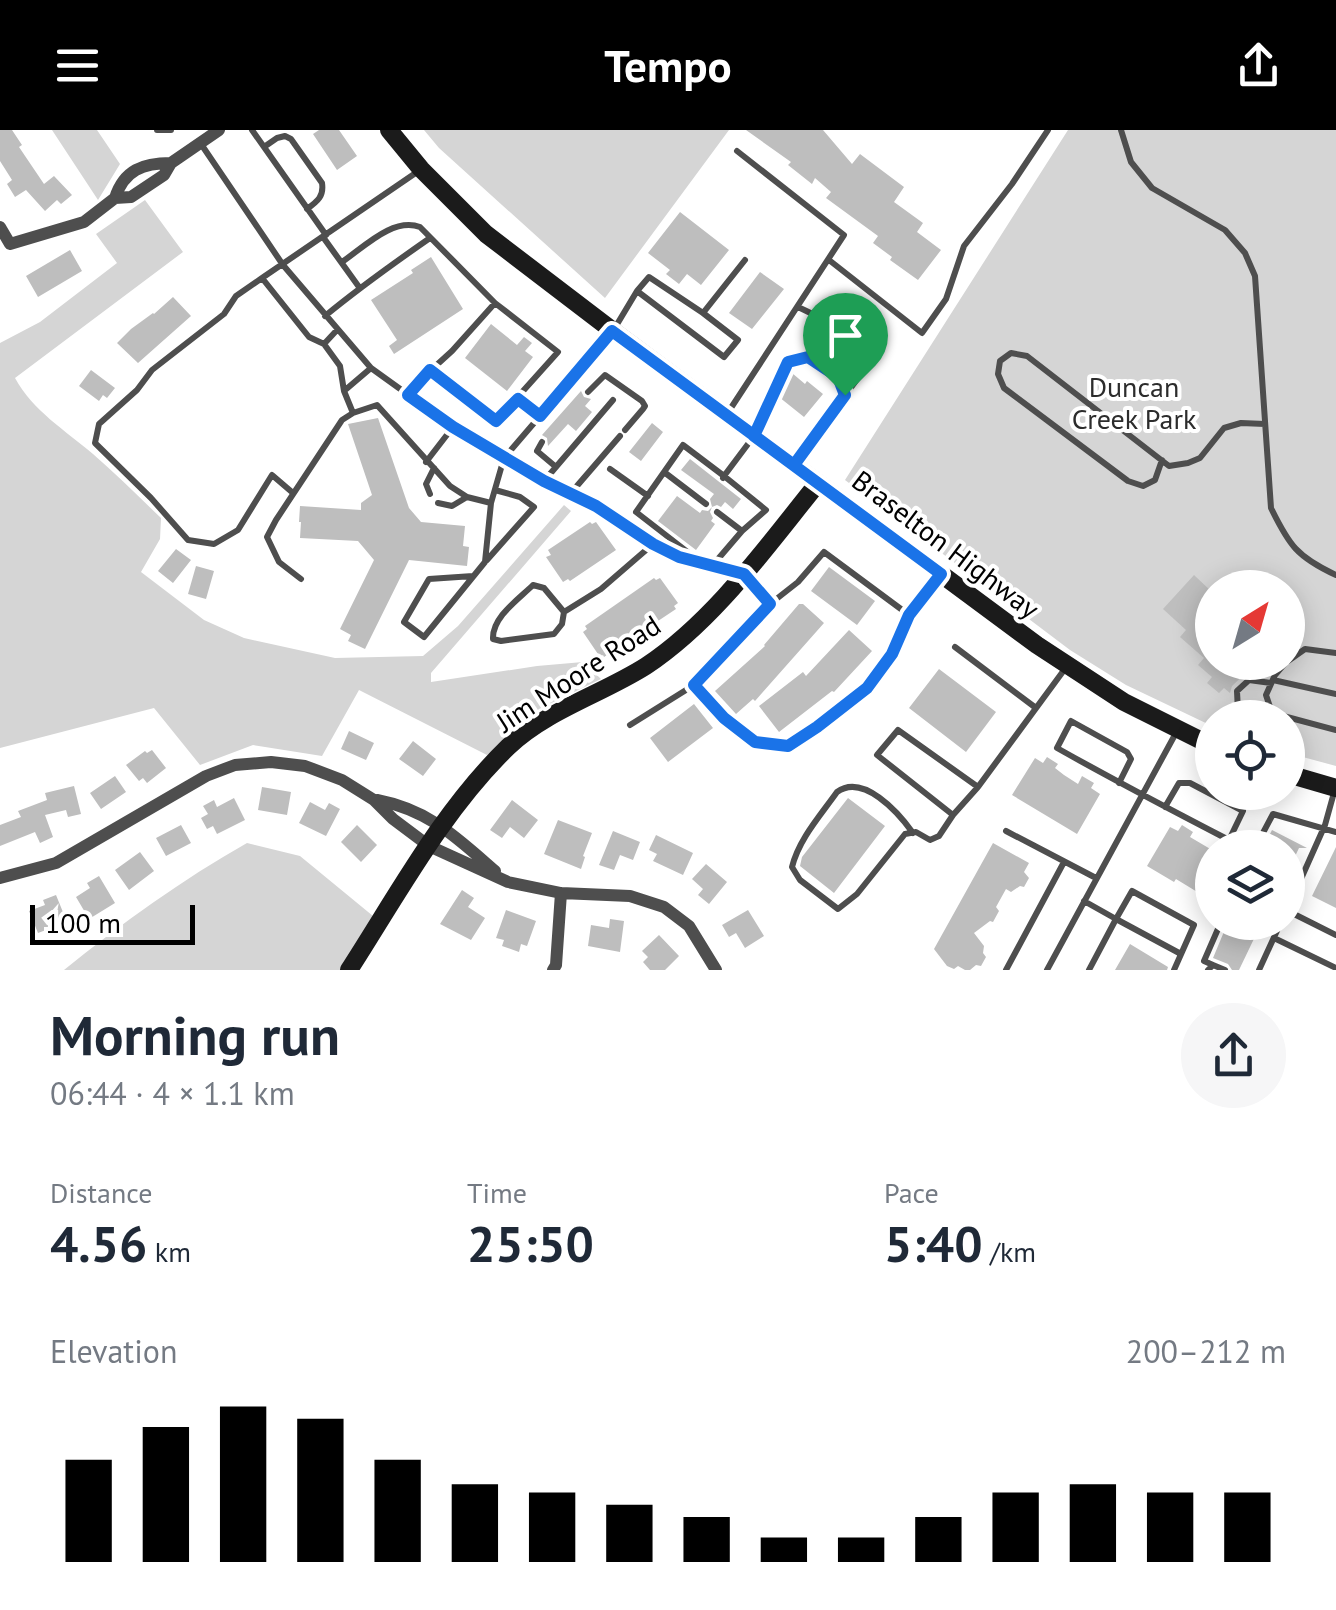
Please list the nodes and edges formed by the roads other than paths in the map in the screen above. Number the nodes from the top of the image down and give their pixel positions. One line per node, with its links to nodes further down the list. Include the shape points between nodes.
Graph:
1 (157, 130): 2 (lane)
2 (171, 130)
3 (219, 130): 8 (street)
4 (252, 130): 9 (lane)
5 (388, 130): 12 (main road, Braselton Highway)
6 (1048, 130): 19 (lane, via 964,246 946,299 922,332)
7 (1121, 130): 45 (lane, via 1131,162 1152,188 1226,230 1245,253 1255,276)
8 (200, 143): 11 (street); 21 (lane)
9 (264, 147): 14 (lane); 14 (lane, via 291,139 322,183 320,200)
10 (737, 152): 19 (lane, via 844,235)
11 (171, 162): 13 (street, via 164,175 131,197); 13 (street, via 138,167)
12 (421, 169): 16 (lane); 31 (main road, Braselton Highway, via 486,234)
13 (115, 198): 15 (street, via 84,222 10,244)
14 (308, 209): 16 (lane)
15 (0, 227)
16 (325, 236): 20 (lane); 21 (lane)
17 (430, 238): 20 (lane, via 408,222); 23 (lane); 25 (lane)
18 (744, 260): 27 (lane)
19 (829, 260): 26 (lane)
20 (342, 262): 23 (lane)
21 (283, 265): 22 (lane); 28 (lane)
22 (262, 278): 33 (lane, via 309,337); 65 (lane, via 152,370 98,424 96,443 188,540 214,544 238,530 272,474)
23 (359, 286): 28 (lane)
24 (637, 291): 27 (lane, via 649,277); 27 (lane, via 724,357 738,340); 31 (lane)
25 (495, 302): 35 (lane); 40 (lane, via 558,352)
26 (798, 307): 29 (lane); 43 (lane)
27 (704, 313)
28 (325, 316): 30 (lane)
29 (823, 319)
30 (337, 330): 33 (lane); 34 (lane)
31 (612, 331): 43 (main road, Braselton Highway); 44 (lane)
32 (846, 334): 39 (lane, via 861,351 864,370)
33 (324, 344): 36 (lane, via 340,366)
34 (371, 368): 36 (lane); 38 (lane)
35 (430, 370): 38 (lane); 40 (lane, via 496,421)
36 (344, 391): 42 (lane)
37 (588, 392): 67 (lane, via 605,375 645,406)
38 (408, 395): 46 (lane)
39 (845, 395): 47 (lane, via 838,377 808,357 788,362); 52 (lane)
40 (518, 399): 44 (lane)
41 (614, 400): 54 (lane)
42 (353, 413): 51 (lane, via 376,405); 65 (lane)
43 (726, 415): 47 (main road, Braselton Highway)
44 (540, 416): 49 (lane)
45 (1265, 424): 50 (lane, via 1224,428 1188,464); 83 (lane, via 1271,508 1287,540 1310,564)
46 (453, 427): 49 (lane); 51 (lane)
47 (754, 436): 52 (main road, Braselton Highway); 58 (lane)
48 (542, 442): 54 (lane, via 537,451)
49 (504, 458): 59 (lane); 63 (lane)
50 (1162, 460): 50 (lane, via 1027,356 1011,353 1000,361 1004,388 1128,481 1143,486 1156,480)
51 (426, 462): 53 (lane)
52 (794, 465): 60 (main road, Braselton Highway)
53 (434, 468): 66 (lane, via 426,484); 70 (lane)
54 (556, 468): 59 (lane)
55 (610, 469): 69 (lane)
56 (664, 472): 58 (lane, via 682,445); 62 (lane); 69 (lane)
57 (690, 476): 62 (lane)
58 (723, 477): 75 (lane, via 766,510)
59 (544, 481): 67 (lane)
60 (818, 483): 81 (main road, Jim Moore Road); 82 (main road, Braselton Highway)
61 (700, 484): 68 (lane)
62 (683, 486): 68 (lane)
63 (495, 490): 72 (lane); 78 (lane, via 534,507)
64 (711, 492): 68 (lane, via 705,503)
65 (293, 493): 85 (lane, via 267,537 279,562)
66 (430, 494)
67 (570, 494): 76 (lane)
68 (694, 494)
69 (648, 496): 74 (lane, via 636,512)
70 (466, 497): 71 (lane, via 452,506); 72 (lane)
71 (438, 503)
72 (491, 504): 78 (lane)
73 (726, 504): 75 (lane, via 718,513)
74 (648, 522): 76 (lane); 79 (lane)
75 (742, 530): 80 (lane)
76 (639, 536): 77 (lane)
77 (653, 544): 79 (lane); 87 (lane)
78 (486, 562): 84 (lane)
79 (703, 564): 80 (lane)
80 (712, 566): 81 (lane)
81 (744, 574): 86 (lane); 112 (main road, Jim Moore Road, via 686,636 509,746)
82 (941, 574): 88 (lane); 92 (main road, Braselton Highway)
83 (1336, 575)
84 (473, 576): 84 (lane, via 424,637 404,622 429,578)
85 (301, 579)
86 (770, 604): 88 (lane, via 824,552); 94 (lane)
87 (564, 612): 87 (lane, via 554,634 494,639 503,616 534,585)
88 (909, 615): 94 (lane, via 867,688 788,746 755,742)
89 (954, 647): 98 (lane)
90 (1305, 649): 91 (lane)
91 (1336, 652)
92 (1068, 665): 98 (lane); 101 (main road, Braselton Highway)
93 (1272, 681): 95 (lane); 96 (lane, via 1248,680); 97 (lane)
94 (694, 685): 100 (lane)
95 (1336, 694)
96 (1238, 700)
97 (1268, 700)
98 (1036, 708): 106 (lane)
99 (1305, 722): 102 (lane)
100 (630, 725)
101 (1177, 730): 103 (main road, Braselton Highway); 108 (lane)
102 (1336, 730)
103 (1195, 738)
104 (1305, 779): 107 (main road)
105 (1119, 783): 105 (lane, via 1057,748 1071,721 1127,752 1131,759); 108 (lane)
106 (978, 787): 111 (lane); 111 (lane, via 898,730 877,756)
107 (1336, 788): 113 (lane)
108 (1142, 795): 110 (lane); 122 (lane)
109 (374, 800): 112 (street); 118 (street); 121 (street, via 305,766 235,765 56,863)
110 (1166, 807): 110 (lane, via 1230,840 1242,812 1179,783)
111 (953, 815): 117 (lane, via 930,840)
112 (442, 825): 118 (main road, Jim Moore Road); 123 (street)
113 (1324, 829): 114 (lane, via 1273,814); 116 (lane); 120 (lane)
114 (1265, 830)
115 (1006, 831): 119 (lane)
116 (1336, 832)
117 (912, 833): 117 (lane, via 838,909 792,867 845,786 872,794)
118 (430, 846): 123 (street); 135 (main road, Jim Moore Road)
119 (1064, 862): 122 (lane); 138 (lane)
120 (1305, 871)
121 (0, 878)
122 (1096, 878): 125 (lane)
123 (508, 882): 124 (street)
124 (562, 892): 136 (street); 137 (street, via 630,896 664,907 689,926)
125 (1084, 901): 127 (lane); 139 (lane)
126 (1305, 918): 128 (lane)
127 (1116, 919): 132 (lane); 132 (lane, via 1132,891 1194,925); 140 (lane)
128 (1336, 935)
129 (1214, 940): 133 (lane, via 1204,961)
130 (1273, 940): 143 (lane)
131 (1278, 940): 134 (lane)
132 (1181, 954): 141 (lane)
133 (1210, 968): 142 (lane)
134 (1336, 968)
135 (349, 970)
136 (553, 970)
137 (716, 970)
138 (1006, 970)
139 (1046, 970)
140 (1088, 970)
141 (1174, 970)
142 (1226, 970)
143 (1259, 970)

